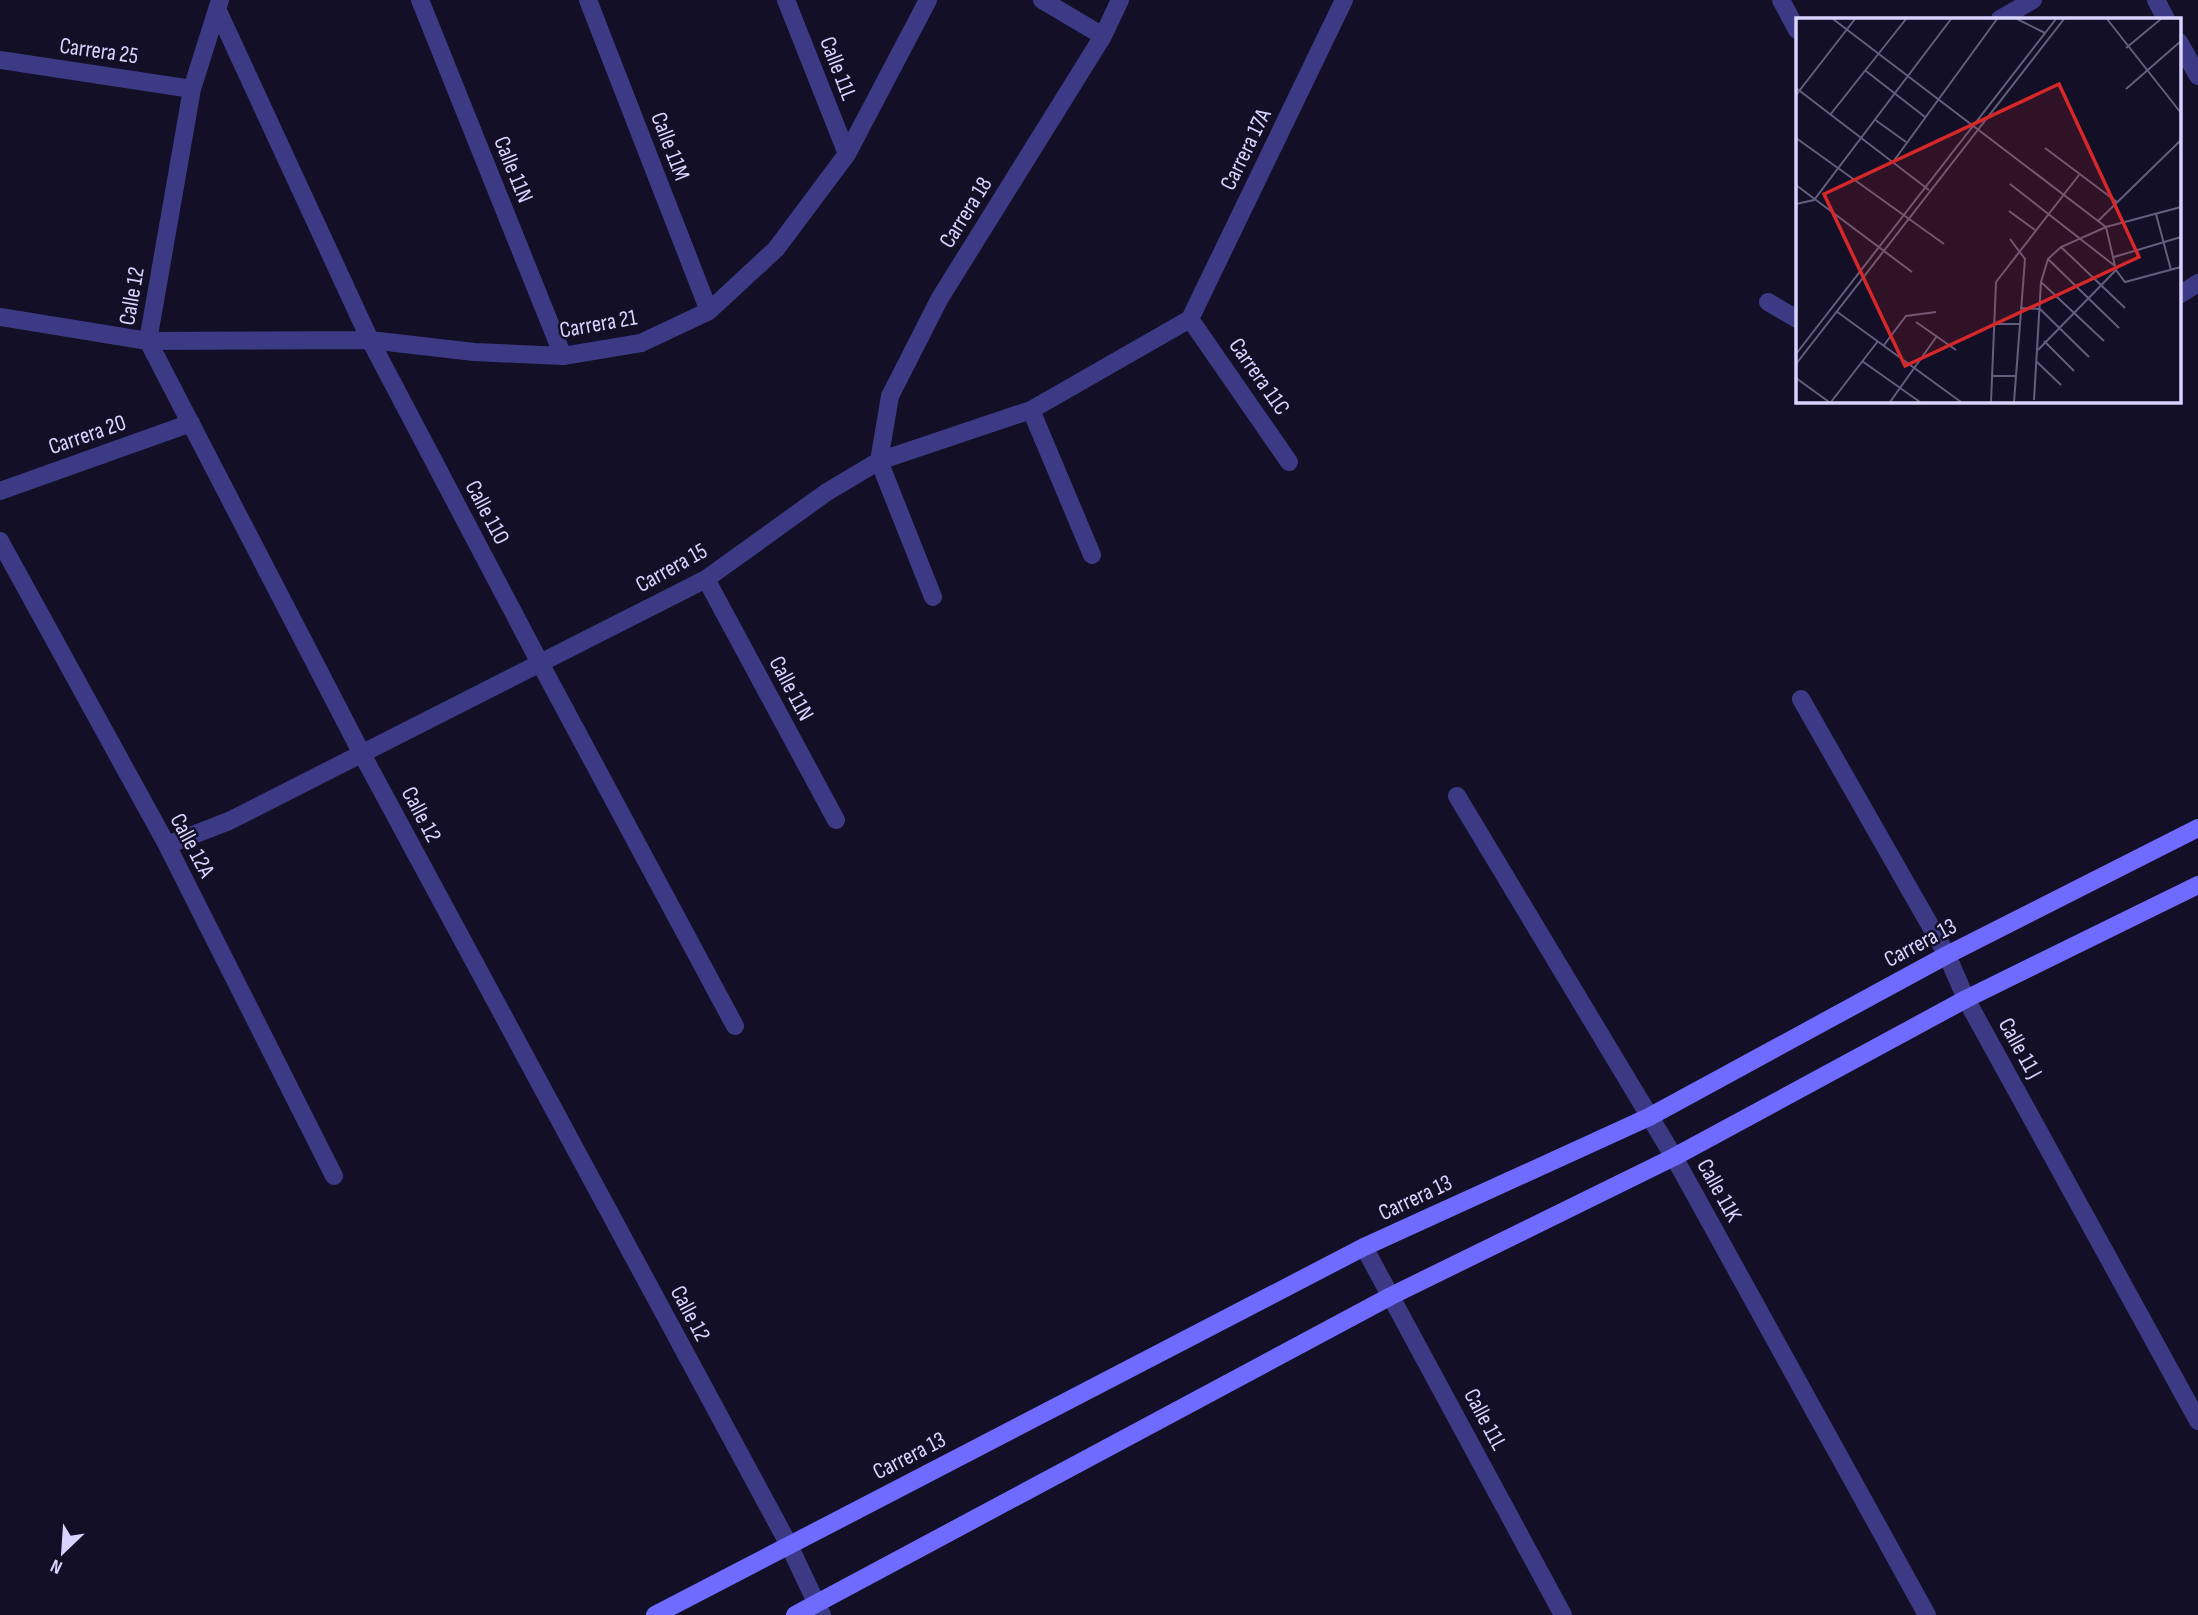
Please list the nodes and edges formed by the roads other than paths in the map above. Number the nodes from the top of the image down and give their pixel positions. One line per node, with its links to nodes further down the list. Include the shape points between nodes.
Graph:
1 (420, 0): 30 (street, Calle 11N)
2 (588, 0): 24 (street, Calle 11M)
3 (786, 0): 20 (street, Calle 11L)
4 (928, 0): 20 (street, Carrera 21)
5 (1042, 0): 15 (street)
6 (1120, 0): 15 (street, Carrera 18)
7 (1344, 0): 27 (street, Carrera 17A)
8 (1781, 0): 14 (street)
9 (2033, 0): 12 (street)
10 (2156, 0): 13 (street)
11 (219, 5): 19 (street, Calle 12); 28 (street, Calle 11O)
12 (2002, 18)
13 (2165, 18)
14 (1796, 28)
15 (1102, 36): 33 (street, Carrera 18, via 940,298 890,396)
16 (2180, 43): 18 (street)
17 (0, 60): 19 (street, Carrera 25)
18 (2198, 76)
19 (192, 89): 29 (street, Calle 12)
20 (847, 155): 24 (street, Carrera 21, via 776,249)
21 (2198, 283): 22 (street)
22 (2180, 294)
23 (1768, 302): 26 (street)
24 (709, 310): 30 (street, Carrera 21, via 641,343)
25 (0, 317): 29 (street, Carrera 21)
26 (1796, 318)
27 (1190, 319): 31 (street, Carrera 15); 34 (street, Carrera 11C)
28 (370, 340): 29 (street, Carrera 21); 30 (street, Carrera 21); 40 (street, Calle 11O)
29 (148, 341): 32 (street, Calle 12)
30 (563, 356)
31 (1031, 410): 33 (street, Carrera 15); 37 (street)
32 (191, 423): 35 (street, Carrera 20); 42 (street, Calle 12)
33 (879, 461): 38 (street, Carrera 15, via 827,492); 39 (street)
34 (1289, 462)
35 (0, 491)
36 (0, 541): 46 (street, Calle 12A)
37 (1092, 555)
38 (706, 579): 40 (street, Carrera 15); 44 (street, Calle 11N)
39 (933, 597)
40 (540, 663): 42 (street, Carrera 15); 50 (street, Calle 11O)
41 (1801, 699): 48 (street, Calle 11 J)
42 (362, 754): 46 (street, Carrera 15, via 229,821); 57 (street, Calle 12)
43 (1457, 796): 51 (street, Calle 11K)
44 (836, 820)
45 (2198, 828): 48 (street, Carrera 13)
46 (167, 845): 53 (street, Calle 12A)
47 (2198, 886): 49 (street)
48 (1947, 955): 49 (street, Calle 11 J); 51 (street, Carrera 13)
49 (1966, 999): 52 (street); 56 (street, Calle 11 J)
50 (735, 1026)
51 (1648, 1117): 52 (street, Calle 11K); 54 (street, Carrera 13)
52 (1674, 1157): 55 (street); 62 (street, Calle 11K)
53 (334, 1176)
54 (1364, 1247): 55 (street, Calle 11L); 57 (street, Carrera 13)
55 (1391, 1296): 58 (street); 59 (street, Calle 11L)
56 (2198, 1421)
57 (789, 1545): 58 (street, Calle 12); 60 (street, Carrera 13)
58 (819, 1609): 61 (street)
59 (1559, 1614)
60 (655, 1615)
61 (794, 1615)
62 (1927, 1615)

